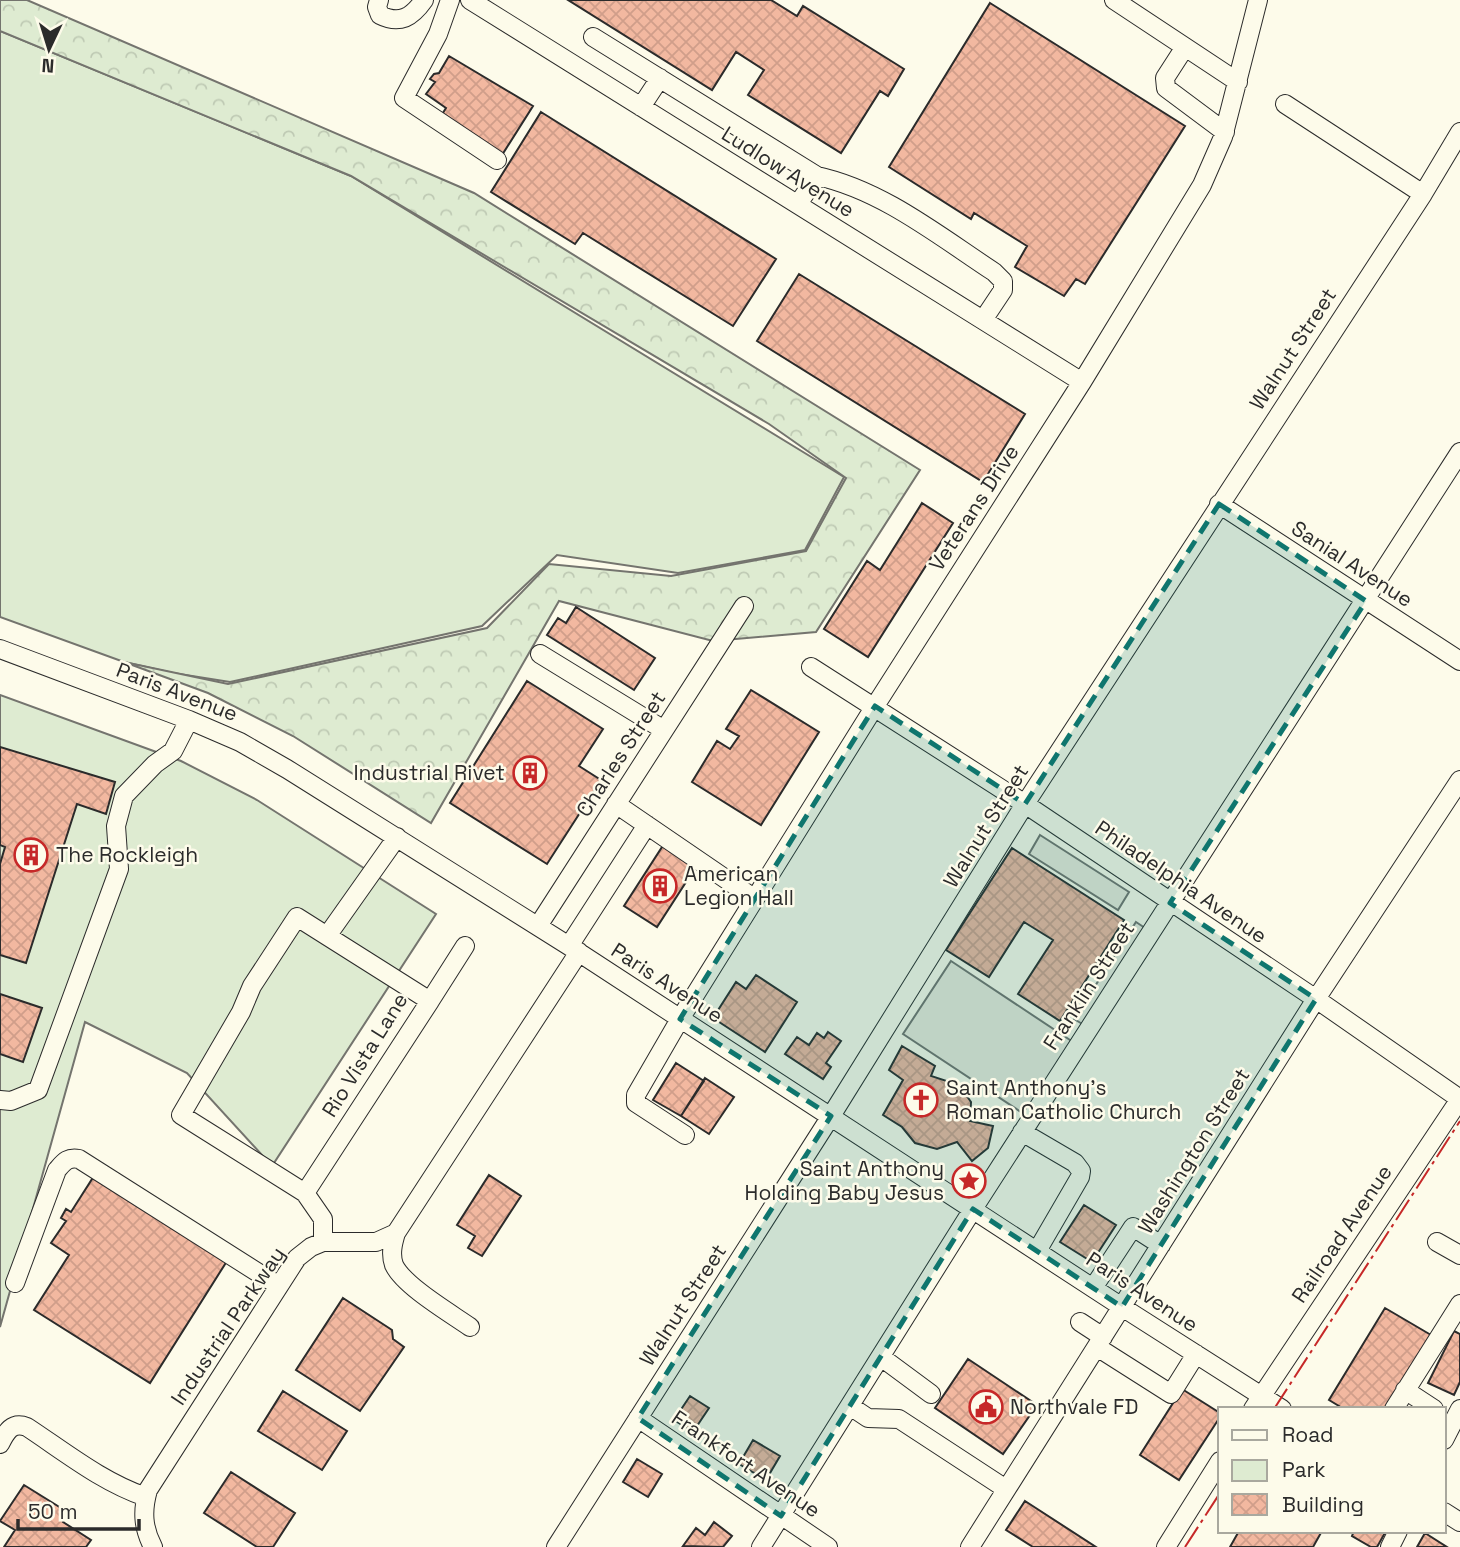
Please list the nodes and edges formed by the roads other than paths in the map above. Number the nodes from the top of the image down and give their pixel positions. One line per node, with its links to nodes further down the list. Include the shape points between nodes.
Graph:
1 (379, 0): 2 (street, via 380,15 391,21 406,18)
2 (424, 0)
3 (450, 0): 15 (street, via 439,34 404,97)
4 (470, 0): 12 (street, Ludlow Avenue)
5 (1114, 0): 8 (street)
6 (1258, 0): 10 (street, Veterans Drive)
7 (593, 37): 9 (street)
8 (1185, 47): 10 (street); 13 (street, via 1165,78 1166,88)
9 (660, 78): 12 (street); 16 (street)
10 (1238, 82): 13 (street, Veterans Drive)
11 (1285, 104): 17 (street)
12 (641, 107): 18 (street, Ludlow Avenue)
13 (1225, 132): 20 (street, Veterans Drive, via 1202,185)
14 (1460, 132): 17 (street, Walnut Street)
15 (497, 160)
16 (817, 177): 18 (street); 19 (street, via 836,180 883,202 994,272 1003,281 1003,290)
17 (1423, 194): 22 (street, Walnut Street)
18 (798, 204): 19 (street, Ludlow Avenue)
19 (983, 320): 20 (street, Ludlow Avenue)
20 (1082, 382): 29 (street, Veterans Drive)
21 (1460, 452): 23 (street, Franklin Street)
22 (1219, 504): 23 (street, Sanial Avenue); 34 (street, Walnut Street)
23 (1366, 601): 27 (street, Sanial Avenue); 38 (street, Franklin Street)
24 (744, 606): 31 (street, Charles Street)
25 (0, 649): 30 (street, Paris Avenue)
26 (540, 654): 31 (street)
27 (1460, 661)
28 (811, 667): 29 (street, Philadelphia Avenue)
29 (875, 706): 34 (street, Philadelphia Avenue); 37 (street, Veterans Drive)
30 (189, 720): 36 (street, Paris Avenue, via 240,742); 47 (street, via 173,751 124,796 117,826 119,869 38,1090 11,1101)
31 (664, 730): 33 (street, Charles Street)
32 (1460, 780): 43 (street, Washington Street)
33 (616, 804): 35 (street); 39 (street, Charles Street)
34 (1025, 804): 38 (street, Philadelphia Avenue); 48 (street, Walnut Street)
35 (647, 825): 37 (street); 42 (street)
36 (397, 837): 39 (street, Paris Avenue); 40 (street)
37 (755, 899): 45 (street, Veterans Drive)
38 (1170, 903): 43 (street, Philadelphia Avenue); 49 (street, Franklin Street)
39 (538, 926): 42 (street, Paris Avenue)
40 (327, 936): 44 (street, Rio Vista Lane); 51 (street, Rio Vista Lane, via 297,917 252,986 181,1115)
41 (465, 946): 44 (street)
42 (574, 949): 45 (street, Paris Avenue); 53 (street)
43 (1316, 999): 46 (street, Philadelphia Avenue); 56 (street, Washington Street)
44 (430, 1001): 51 (street, Rio Vista Lane)
45 (680, 1019): 48 (street, Paris Avenue); 50 (street, Veterans Drive, via 636,1095 636,1103)
46 (1460, 1099): 71 (street, Railroad Avenue)
47 (0, 1100)
48 (831, 1116): 52 (street, Paris Avenue); 77 (street, Walnut Street)
49 (1022, 1132): 52 (street, Franklin Street); 57 (street, via 1081,1171)
50 (685, 1135)
51 (305, 1193): 54 (street, via 323,1219)
52 (973, 1209): 57 (street, Paris Avenue); 68 (street, Franklin Street)
53 (396, 1233): 54 (street, via 376,1242); 65 (street, via 394,1263 404,1279)
54 (323, 1242): 60 (street, Industrial Parkway, via 297,1258)
55 (1437, 1242): 58 (street)
56 (1161, 1245): 61 (street, via 1133,1227); 63 (street, Washington Street)
57 (1037, 1251): 61 (street, Paris Avenue)
58 (1460, 1255)
59 (15, 1283): 60 (street, via 57,1170 73,1158)
60 (279, 1286): 82 (street, Industrial Parkway)
61 (1093, 1288): 63 (street, Paris Avenue)
62 (1460, 1304): 69 (street)
63 (1122, 1307): 66 (street, Washington Street); 67 (street, Paris Avenue)
64 (1080, 1322): 66 (street)
65 (470, 1327)
66 (1100, 1342): 67 (street, via 1171,1394); 81 (street, Washington Street)
67 (1196, 1354): 71 (street, Paris Avenue)
68 (881, 1357): 70 (street); 72 (street, Franklin Street)
69 (1405, 1390): 74 (street); 75 (street)
70 (930, 1394)
71 (1257, 1402): 73 (street, Paris Avenue)
72 (850, 1406): 81 (street, via 868,1418 899,1419); 83 (street, Franklin Street)
73 (1275, 1407)
74 (1395, 1407)
75 (1431, 1407)
76 (1453, 1415): 78 (street)
77 (638, 1418): 83 (street, Frankfort Avenue); 85 (street, Walnut Street)
78 (1446, 1434)
79 (0, 1444): 82 (street, via 7,1430 20,1424 126,1490)
80 (1218, 1464): 89 (street)
81 (1006, 1489): 88 (street, Washington Street)
82 (146, 1497): 84 (street, Industrial Parkway, via 146,1533)
83 (781, 1516): 86 (street, Franklin Street); 87 (street, Frankfort Avenue)
84 (153, 1547)
85 (556, 1547)
86 (761, 1547)
87 (828, 1547)
88 (970, 1547)
89 (1166, 1547)

